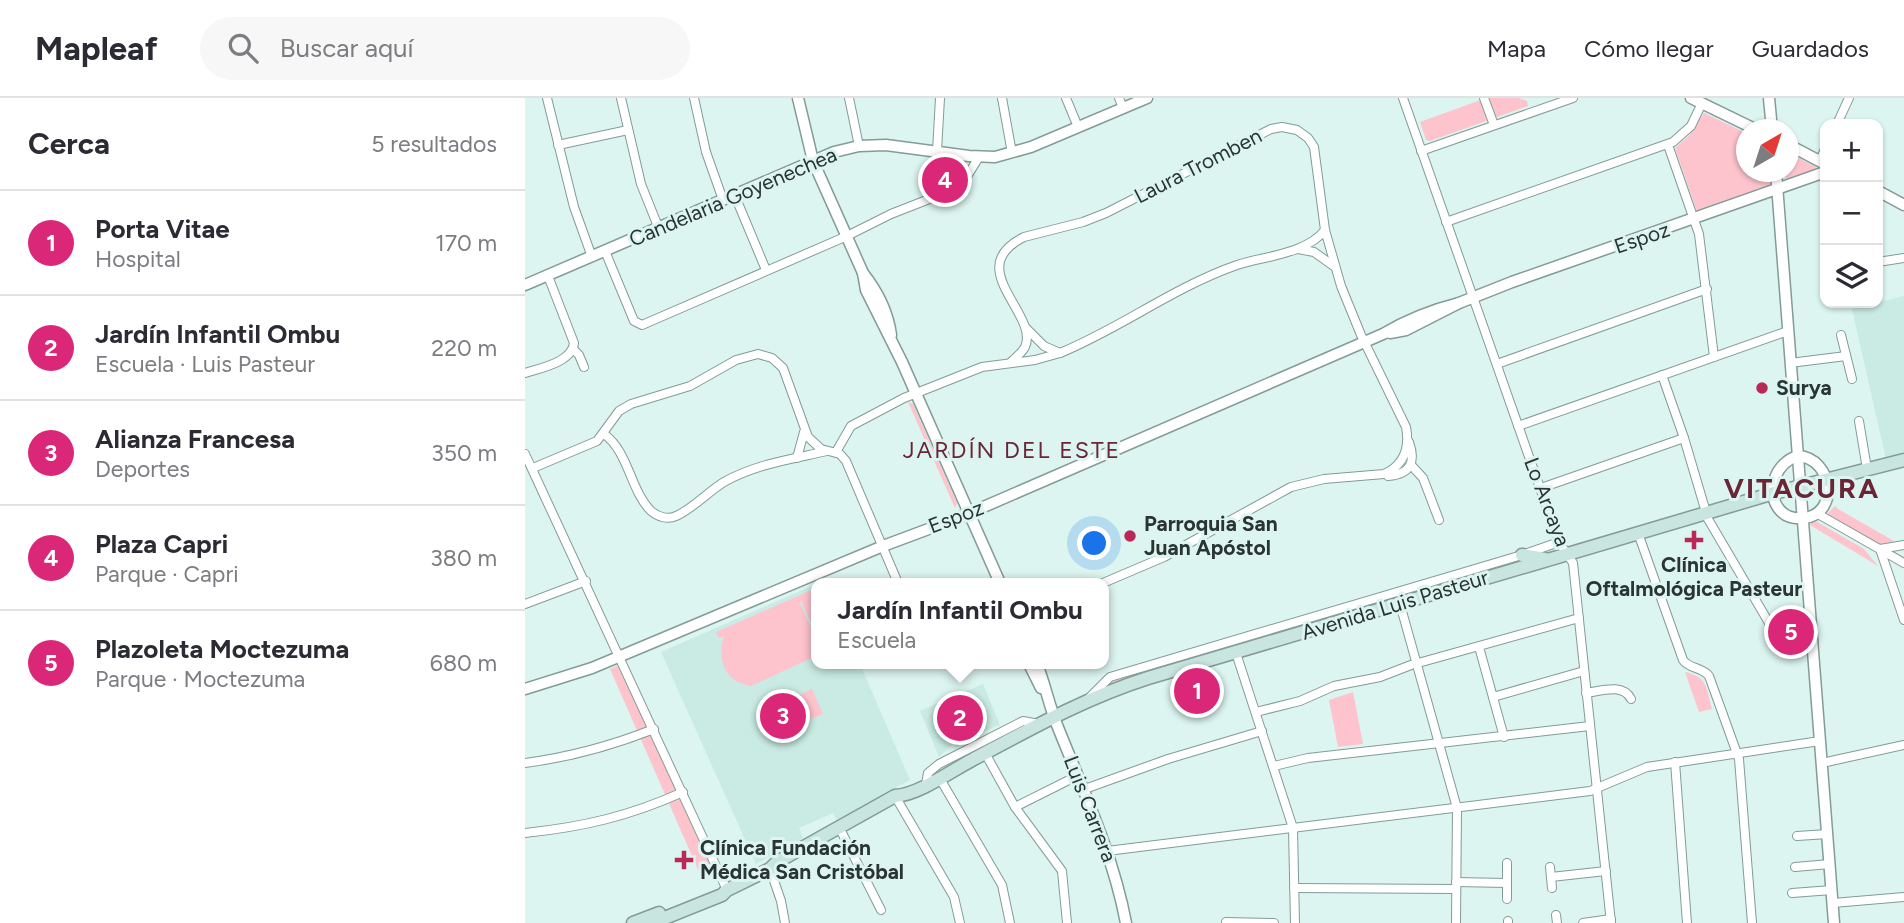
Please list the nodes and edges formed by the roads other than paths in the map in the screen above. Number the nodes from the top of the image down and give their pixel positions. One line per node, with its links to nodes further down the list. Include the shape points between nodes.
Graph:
1 (547, 98): 24 (street)
2 (621, 98): 23 (street)
3 (694, 98): 39 (street)
4 (798, 98): 32 (street)
5 (851, 98): 26 (street)
6 (940, 98): 28 (street)
7 (1002, 98): 30 (street)
8 (1066, 98): 22 (street)
9 (1147, 98): 16 (street, Candelaria Goyenechea)
10 (1403, 98): 29 (street, Lo Arcaya)
11 (1485, 98): 21 (street)
12 (1573, 98): 21 (street)
13 (1691, 98): 17 (street)
14 (1769, 98): 18 (street)
15 (1849, 98): 19 (street)
16 (1121, 103): 22 (street, Candelaria Goyenechea)
17 (1702, 103): 20 (street); 25 (street, via 1688,131)
18 (1771, 119)
19 (1839, 119)
20 (1736, 120)
21 (1494, 125): 29 (street)
22 (1078, 127): 30 (street, Candelaria Goyenechea)
23 (628, 130): 24 (street); 43 (street, via 641,184)
24 (558, 145): 48 (street)
25 (1668, 145): 41 (street); 42 (street)
26 (859, 146): 28 (street, Candelaria Goyenechea); 32 (street, Candelaria Goyenechea)
27 (1799, 150): 33 (street)
28 (937, 151): 31 (street, Candelaria Goyenechea)
29 (1421, 151): 42 (street, Lo Arcaya)
30 (1012, 153): 31 (street, Candelaria Goyenechea)
31 (979, 157): 45 (street, via 954,187)
32 (813, 161): 37 (street, Candelaria Goyenechea); 45 (street)
33 (1820, 161)
34 (1820, 174): 36 (street, Espoz)
35 (1777, 182): 36 (street)
36 (1778, 190): 41 (street, Espoz); 58 (street)
37 (735, 195): 39 (street, Candelaria Goyenechea); 52 (street)
38 (1883, 196): 40 (street)
39 (723, 201): 43 (street, Candelaria Goyenechea)
40 (1902, 201)
41 (1695, 219): 55 (street); 56 (street, Espoz)
42 (1446, 222): 56 (street, Lo Arcaya)
43 (659, 229): 47 (street, Candelaria Goyenechea)
44 (1325, 230): 46 (street, via 1313,242); 51 (street, Laura Tromben); 57 (street, Laura Tromben, via 1314,147 1297,130 1271,129 1106,213 1015,242 1003,257 1000,276)
45 (847, 236): 52 (street); 72 (street, via 863,274 875,289 889,320 891,338)
46 (1295, 249): 51 (street, via 1314,251); 62 (street, via 1201,280)
47 (605, 251): 48 (street, Candelaria Goyenechea); 52 (street, via 637,324)
48 (592, 257): 53 (street, Candelaria Goyenechea)
49 (1904, 258): 50 (street)
50 (1883, 261)
51 (1335, 267): 60 (street, Laura Tromben)
52 (766, 270)
53 (548, 276): 54 (street, Candelaria Goyenechea); 61 (street)
54 (525, 284)
55 (1707, 289): 64 (street); 67 (street)
56 (1473, 297): 60 (street, Espoz, via 1406,330); 67 (street, Lo Arcaya)
57 (1024, 326): 62 (street, Laura Tromben, via 1040,343); 65 (street, via 1025,346)
58 (1788, 331): 64 (street); 66 (street)
59 (1841, 335): 63 (street)
60 (1364, 343): 78 (street, Laura Tromben, via 1401,415); 92 (street, Espoz)
61 (573, 349): 68 (street); 69 (street, via 567,356)
62 (1060, 354): 65 (street)
63 (1846, 356): 66 (street); 71 (street)
64 (1714, 357): 70 (street)
65 (1010, 363): 72 (street, via 982,368)
66 (1790, 363): 81 (street)
67 (1497, 364): 74 (street, Lo Arcaya)
68 (585, 367)
69 (525, 373)
70 (1662, 375): 74 (street); 77 (street)
71 (1852, 379)
72 (918, 392): 79 (street, via 856,422); 92 (street)
73 (1859, 421): 86 (street)
74 (1518, 426): 90 (street, Lo Arcaya)
75 (804, 432): 76 (street, via 783,368 758,354 736,360 690,386 631,404 619,411); 79 (street, via 816,445); 82 (street)
76 (604, 434): 82 (street, via 616,445 643,500 654,513 667,518 681,514 739,474); 85 (street)
77 (1684, 438): 90 (street); 93 (street)
78 (1408, 439): 84 (street, Laura Tromben); 87 (street, via 1393,470)
79 (831, 451): 82 (street); 100 (street, via 846,461)
80 (525, 454): 85 (street)
81 (1798, 456): 88 (street, via 1817,462); 89 (street); 91 (street, via 1779,469)
82 (797, 458)
83 (1904, 460): 86 (main road, Avenida Luis Pasteur)
84 (1411, 465): 87 (street, via 1398,474); 96 (street, via 1423,478)
85 (533, 468): 108 (street)
86 (1867, 468): 88 (main road, Avenida Luis Pasteur)
87 (1371, 476): 109 (street, via 1291,487 1164,557)
88 (1826, 479): 89 (main road, Avenida Luis Pasteur); 94 (street, via 1827,498)
89 (1800, 486): 91 (main road, Avenida Luis Pasteur); 95 (street)
90 (1541, 488): 98 (street, Lo Arcaya)
91 (1774, 493): 93 (main road, Avenida Luis Pasteur); 95 (street, via 1782,512)
92 (970, 508): 100 (street, Espoz); 107 (street)
93 (1706, 513): 97 (main road, Avenida Luis Pasteur); 114 (street, via 1781,643 1786,647)
94 (1818, 514): 95 (street); 101 (street)
95 (1803, 519): 114 (street)
96 (1439, 520)
97 (1639, 533): 103 (main road, Avenida Luis Pasteur); 139 (street, via 1682,660 1709,676)
98 (1559, 542): 102 (street); 103 (street, Lo Arcaya)
99 (1904, 545): 101 (street); 105 (street, via 1899,549)
100 (883, 546): 106 (street); 117 (street, Espoz)
101 (1880, 550): 105 (street); 113 (street)
102 (1522, 555): 104 (main road); 127 (street, via 1109,677)
103 (1568, 555): 104 (main road, Avenida Luis Pasteur); 112 (street, Lo Arcaya)
104 (1549, 560): 111 (main road, Avenida Luis Pasteur)
105 (1900, 561)
106 (896, 578)
107 (998, 578)
108 (586, 581): 110 (street); 117 (street)
109 (1109, 581)
110 (525, 604)
111 (1400, 604): 116 (main road, Avenida Luis Pasteur); 118 (street)
112 (1579, 618): 115 (street); 121 (street, Lo Arcaya)
113 (1904, 620)
114 (1813, 645): 135 (street)
115 (1479, 647): 118 (street); 125 (street)
116 (1236, 653): 127 (main road, Avenida Luis Pasteur); 128 (street)
117 (620, 657): 122 (street, Espoz); 132 (street)
118 (1416, 664): 128 (street); 136 (street)
119 (1032, 669): 124 (street, Luis Carrera)
120 (1038, 669): 124 (street, Luis Carrera)
121 (1584, 671): 123 (street, Lo Arcaya); 125 (street)
122 (525, 689)
123 (1586, 692): 126 (street, via 1622,689); 131 (street, Lo Arcaya)
124 (1046, 696): 129 (street, Luis Carrera)
125 (1493, 697): 134 (street)
126 (1631, 699)
127 (1087, 700): 129 (main road, Avenida Luis Pasteur)
128 (1256, 712): 133 (street)
129 (1054, 716): 130 (main road, Avenida Luis Pasteur); 145 (street, Luis Carrera)
130 (1039, 724): 138 (main road, Avenida Luis Pasteur); 148 (street, via 1023,721 939,764 928,773)
131 (1590, 726): 134 (street); 144 (street, Lo Arcaya)
132 (654, 729): 142 (street, via 608,747); 151 (street)
133 (1262, 731): 143 (street); 149 (street)
134 (1504, 737): 136 (street)
135 (1820, 741): 139 (street); 141 (street)
136 (1439, 744): 143 (street); 154 (street)
137 (1904, 745): 141 (street)
138 (985, 753): 146 (main road, Avenida Luis Pasteur); 153 (street)
139 (1737, 754): 140 (street); 193 (street)
140 (1675, 762): 147 (street); 192 (street)
141 (1822, 762): 158 (street)
142 (525, 763)
143 (1274, 766): 155 (street)
144 (1594, 770): 147 (street, via 1603,777); 150 (street, Lo Arcaya)
145 (1077, 776): 149 (street, Luis Carrera); 153 (street)
146 (939, 777): 148 (main road, Avenida Luis Pasteur); 185 (street, via 1002,885)
147 (1618, 778): 150 (street)
148 (926, 785): 152 (main road, Avenida Luis Pasteur)
149 (1082, 790): 160 (street, Luis Carrera)
150 (1597, 790): 154 (street); 166 (street, Lo Arcaya)
151 (683, 792): 157 (street, via 611,819); 172 (street)
152 (899, 798): 156 (main road, Avenida Luis Pasteur); 184 (street, via 954,897)
153 (1015, 807): 186 (street, via 1062,871)
154 (1457, 808): 155 (street); 169 (street)
155 (1293, 828): 160 (street); 170 (street)
156 (841, 830): 165 (main road, Avenida Luis Pasteur); 178 (street)
157 (525, 833)
158 (1828, 834): 159 (street); 162 (street)
159 (1797, 836)
160 (1107, 851): 187 (street, Luis Carrera)
161 (1507, 863): 168 (street)
162 (1830, 864): 164 (street); 173 (street)
163 (1550, 867): 167 (street)
164 (1795, 867)
165 (773, 868): 172 (main road, Avenida Luis Pasteur); 183 (street)
166 (1606, 871): 167 (street); 179 (street, Lo Arcaya)
167 (1551, 877): 171 (street)
168 (1507, 883): 169 (street); 176 (street)
169 (1456, 886): 170 (street); 190 (street)
170 (1294, 888): 189 (street)
171 (1552, 888)
172 (727, 890): 181 (main road, Avenida Luis Pasteur); 182 (main road, Avenida Luis Pasteur)
173 (1832, 890): 174 (street); 177 (street)
174 (1791, 893)
175 (1904, 897): 177 (street)
176 (1507, 899)
177 (1833, 903): 194 (street)
178 (881, 909)
179 (1611, 921): 191 (street)
180 (1232, 922): 188 (street)
181 (633, 923)
182 (652, 923)
183 (785, 923)
184 (960, 923)
185 (1010, 923)
186 (1067, 923)
187 (1126, 923)
188 (1273, 923)
189 (1295, 923)
190 (1456, 923)
191 (1583, 923)
192 (1688, 923)
193 (1752, 923)
194 (1835, 923)

